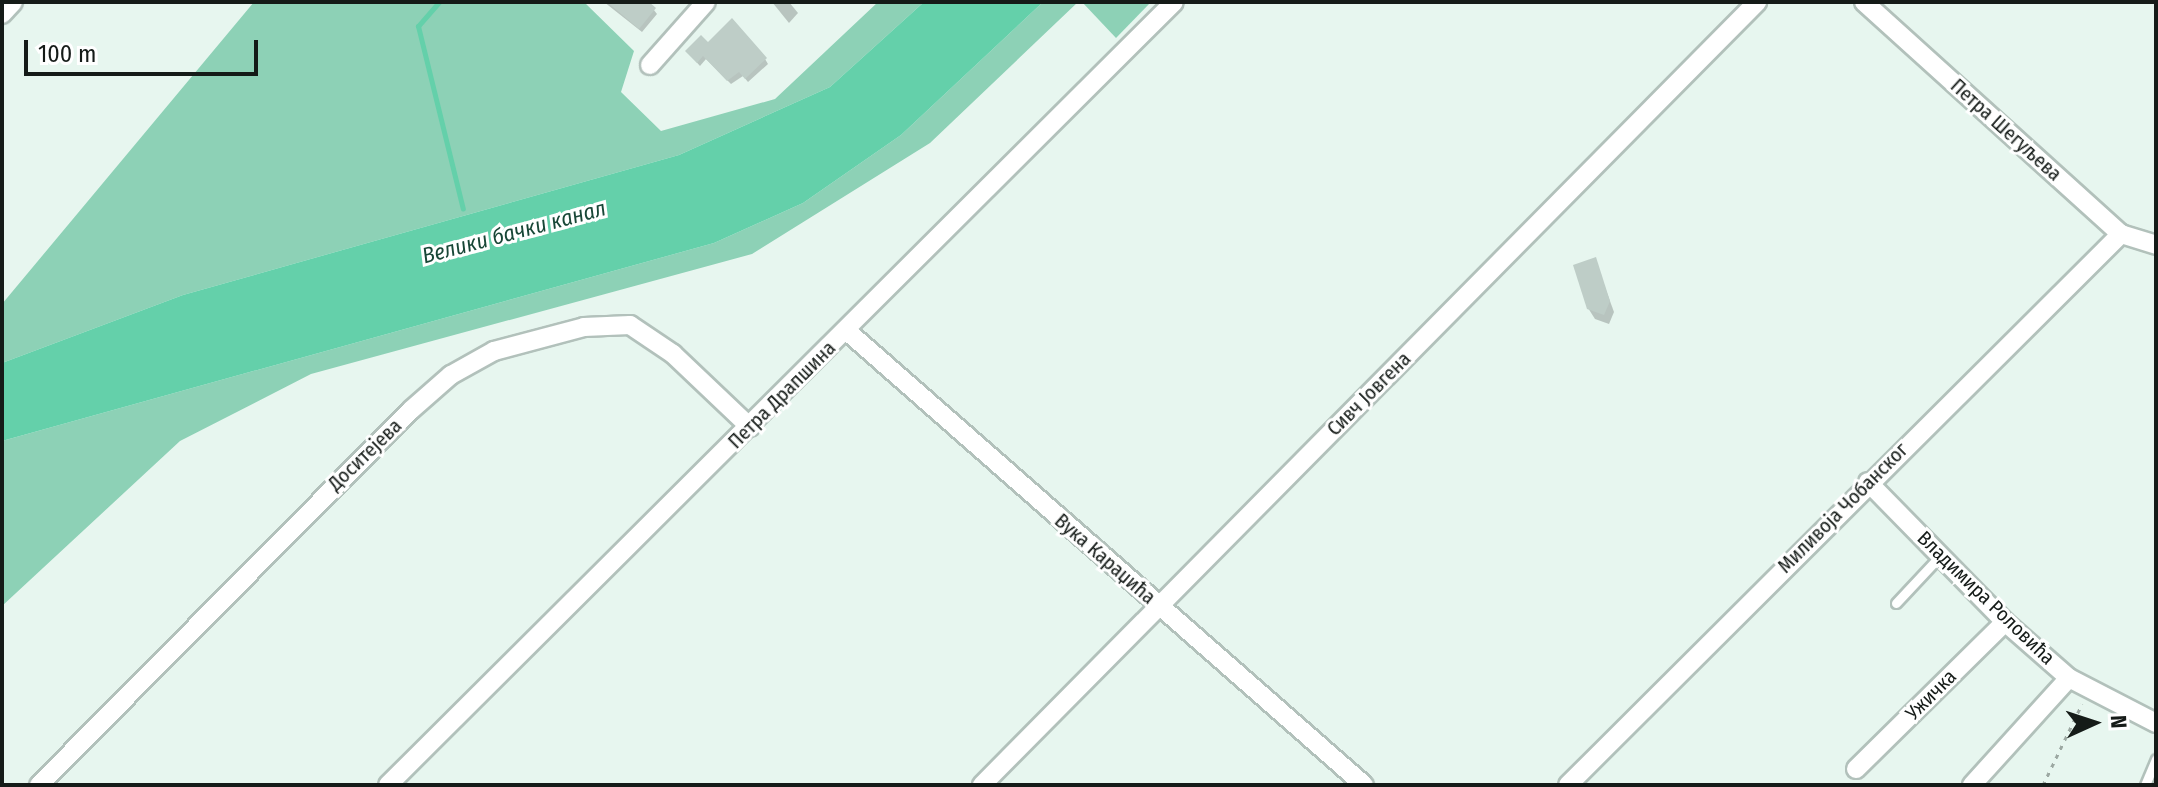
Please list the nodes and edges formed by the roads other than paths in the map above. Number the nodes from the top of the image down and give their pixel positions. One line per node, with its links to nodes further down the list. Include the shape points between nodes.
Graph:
1 (13, 2): 6 (street)
2 (706, 2): 7 (street)
3 (1174, 2): 10 (street, Петра Драпшина)
4 (1757, 2): 15 (street, Сивч Јовгена)
5 (1864, 2): 8 (street, Петра Шегуљева)
6 (2, 14)
7 (650, 65)
8 (2121, 234): 9 (street, Петра Шегуљева); 12 (street, Миливоја Чобанског)
9 (2156, 245)
10 (847, 331): 11 (street, Петра Драпшина); 15 (street, Вука Караџића)
11 (750, 427): 21 (street, Доситејева, via 673,354 630,325 584,327 494,351 451,375 411,410); 22 (street, Петра Драпшина)
12 (1868, 482): 13 (street, Владимира Роловића); 25 (street, Миливоја Чобанског)
13 (1942, 554): 14 (lane); 16 (street, Владимира Роловића)
14 (1896, 603)
15 (1159, 606): 23 (street, Сивч Јовгена); 24 (street, Вука Караџића)
16 (2005, 622): 17 (street, Владимира Роловића); 20 (street, Ужичка)
17 (2069, 678): 18 (street, Владимира Роловића); 26 (street)
18 (2156, 723)
19 (2156, 759): 27 (lane)
20 (1856, 769)
21 (39, 785)
22 (388, 785)
23 (982, 785)
24 (1364, 785)
25 (1568, 785)
26 (1972, 785)
27 (2145, 785)

